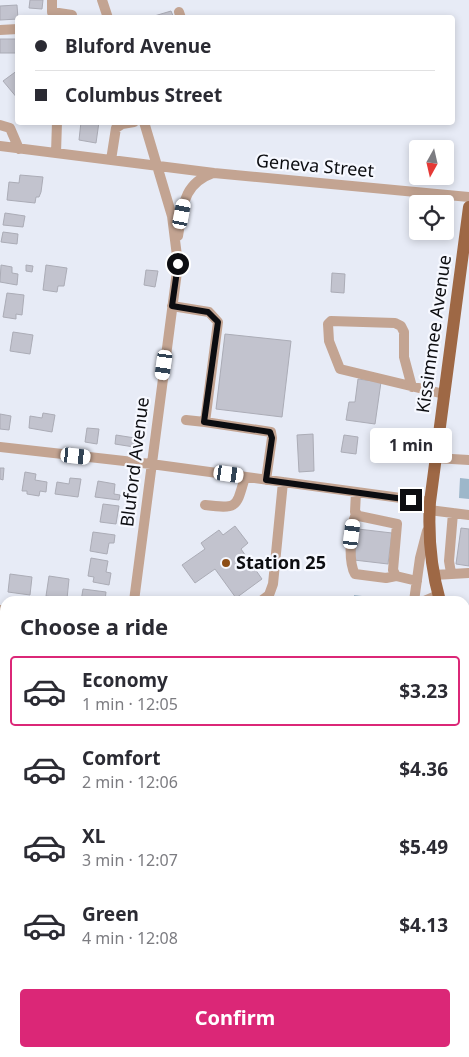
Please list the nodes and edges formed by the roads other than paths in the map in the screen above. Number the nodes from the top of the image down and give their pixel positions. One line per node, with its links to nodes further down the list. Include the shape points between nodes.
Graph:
1 (52, 0): 3 (street, via 52,12)
2 (102, 0): 4 (street)
3 (72, 15)
4 (107, 15)
5 (15, 29): 6 (street)
6 (0, 30)
7 (0, 125): 12 (street, via 10,128)
8 (57, 125): 13 (street)
9 (120, 125): 14 (street, via 116,128)
10 (145, 125): 15 (street, Bluford Avenue)
11 (0, 146): 12 (street, Geneva Street)
12 (19, 149): 13 (street, Geneva Street)
13 (56, 153): 14 (street, Geneva Street)
14 (111, 160): 15 (street, Geneva Street)
15 (158, 166): 16 (street, Geneva Street); 19 (street, Bluford Avenue)
16 (214, 173): 17 (street, Geneva Street); 19 (street, via 190,187)
17 (469, 197)
18 (469, 207): 22 (main road, Kissimmee Avenue)
19 (177, 243): 20 (street, Bluford Avenue, via 178,264)
20 (172, 306): 24 (street, via 208,312 218,322); 28 (street, Bluford Avenue)
21 (412, 387): 21 (street, via 340,369 329,341 328,324 331,321 395,323 401,326 404,357); 22 (street)
22 (444, 394): 26 (main road, Kissimmee Avenue)
23 (186, 420): 24 (street)
24 (204, 422): 30 (street, via 270,432)
25 (0, 447): 28 (street)
26 (436, 458): 27 (street); 34 (main road, Kissimmee Avenue)
27 (469, 460)
28 (151, 464): 29 (street); 44 (street, Bluford Avenue)
29 (245, 477): 30 (street); 33 (street, via 234,505 229,508)
30 (266, 480): 31 (street)
31 (283, 482): 32 (street); 45 (street, via 273,584)
32 (356, 492): 34 (street); 36 (street)
33 (205, 505)
34 (429, 506): 35 (street); 38 (main road, Kissimmee Avenue)
35 (453, 513): 37 (street); 39 (street)
36 (356, 514): 42 (street, via 397,524 393,570); 42 (street, via 350,550 353,571 358,575)
37 (469, 515)
38 (428, 525): 41 (main road, Kissimmee Avenue); 43 (street, Kissimmee Avenue)
39 (451, 573): 40 (street); 41 (street)
40 (469, 573)
41 (434, 575): 47 (main road, Kissimmee Avenue)
42 (396, 576): 43 (street)
43 (417, 581): 46 (street, Kissimmee Avenue)
44 (135, 596)
45 (268, 596)
46 (415, 596)
47 (439, 596)

